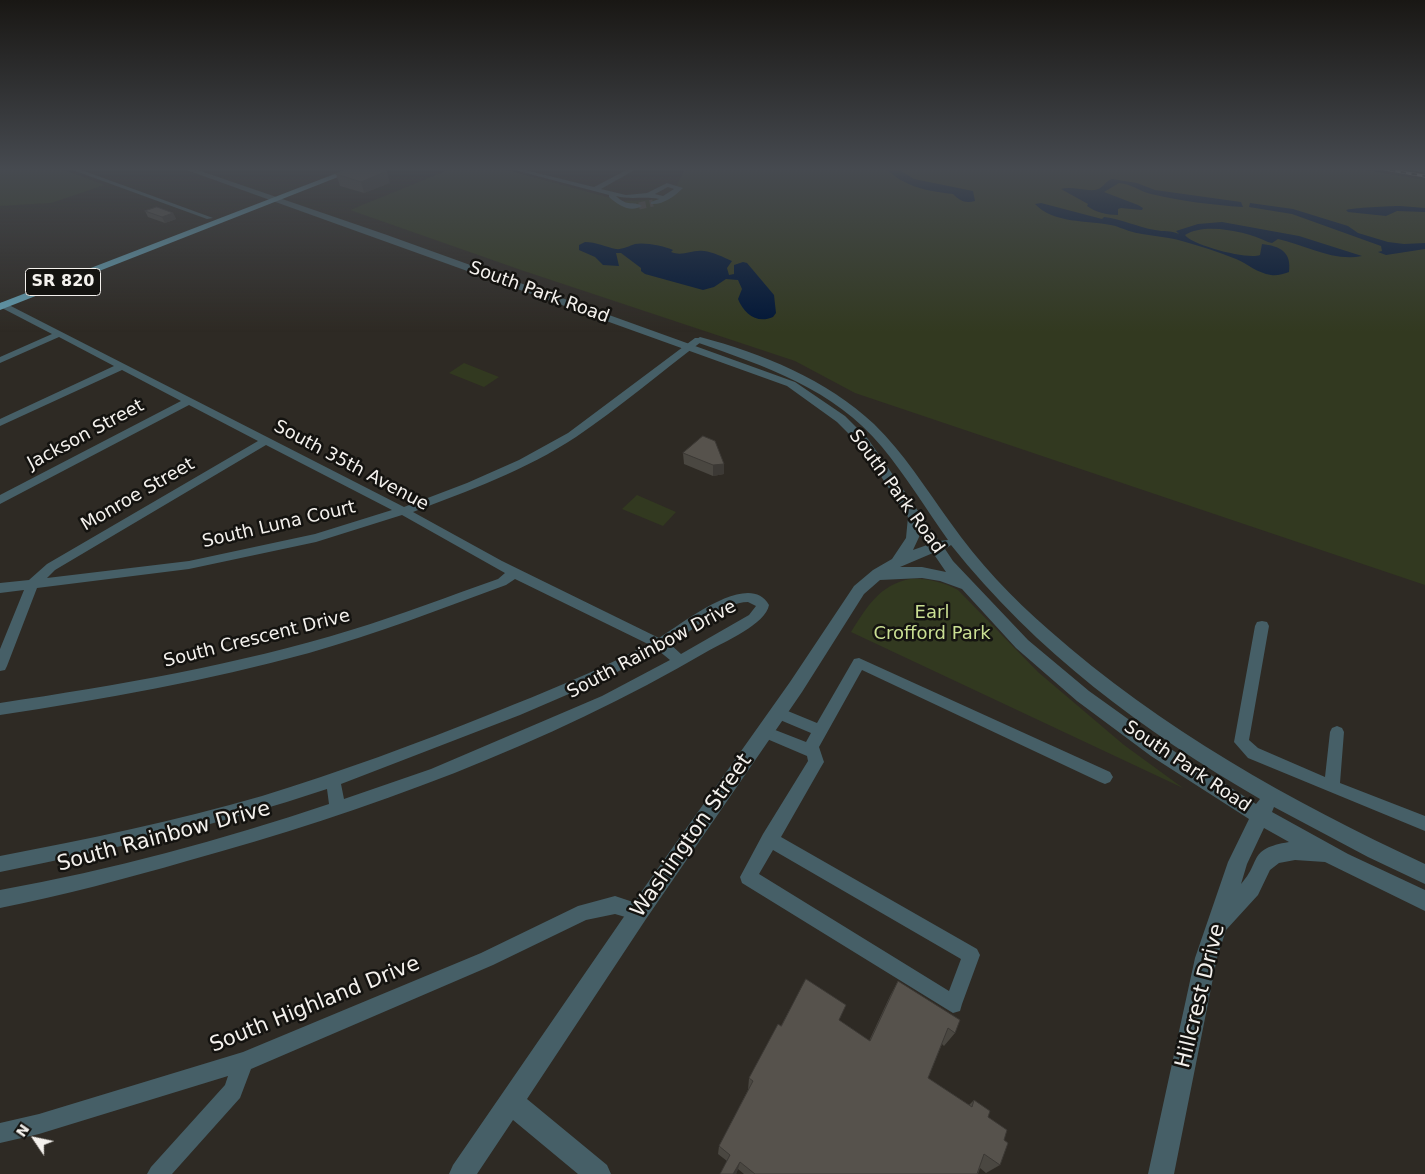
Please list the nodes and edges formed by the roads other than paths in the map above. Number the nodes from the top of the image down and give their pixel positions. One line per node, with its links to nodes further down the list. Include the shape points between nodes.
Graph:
1 (197, 223): 7 (highway, SR 820)
2 (206, 223): 7 (highway, SR 820)
3 (345, 223): 5 (street, South Park Road)
4 (381, 225): 5 (street)
5 (367, 231): 10 (street, South Park Road)
6 (446, 249): 9 (street, South Park Road)
7 (1, 303): 8 (street, South 35th Avenue)
8 (59, 334): 11 (street); 12 (street, South 35th Avenue)
9 (698, 340): 10 (street, South Luna Court); 19 (street, South Park Road, via 784,370 819,387 846,406 877,433)
10 (689, 347): 17 (street, South Luna Court, via 572,435 471,486); 18 (street, South Park Road, via 791,384 826,408 864,442)
11 (0, 360)
12 (120, 367): 13 (street, South 35th Avenue); 14 (street)
13 (188, 401): 15 (street, South 35th Avenue); 16 (street, Jackson Street)
14 (0, 423)
15 (265, 441): 17 (street, South 35th Avenue); 24 (street, Monroe Street, via 51,567)
16 (0, 500)
17 (403, 511): 22 (street, South 35th Avenue, via 450,541); 24 (street, South Luna Court, via 316,538 189,565)
18 (915, 516): 20 (street, South Park Road); 21 (street, via 913,538)
19 (956, 541): 20 (street, Washington Street); 40 (street, South Park Road, via 991,584 1042,634 1101,684 1172,736)
20 (937, 547): 21 (street, Washington Street); 25 (street, South Park Road, via 948,565)
21 (898, 561): 23 (street, Washington Street)
22 (513, 574): 28 (street, South 35th Avenue); 31 (street, South Crescent Drive, via 502,582 352,635 206,673 115,692)
23 (871, 577): 25 (street, via 914,571 936,574); 32 (street, Washington Street, via 851,600)
24 (32, 584): 26 (street, South Luna Court); 30 (street)
25 (969, 587): 42 (street, South Park Road, via 1022,644 1083,696 1157,750)
26 (0, 588)
27 (1262, 626): 39 (street, via 1241,742 1253,752)
28 (660, 644): 29 (street, South 35th Avenue); 29 (street, South Rainbow Drive, via 728,602 749,597 763,606 754,618); 38 (street, South Rainbow Drive, via 478,727)
29 (680, 661): 41 (street, South Rainbow Drive, via 606,700 434,775)
30 (0, 666)
31 (0, 709)
32 (778, 713): 33 (street); 34 (street, Washington Street)
33 (819, 730): 36 (street, via 811,747); 37 (street, via 859,663)
34 (765, 732): 36 (street); 50 (street, Washington Street)
35 (1337, 732): 39 (street)
36 (813, 752): 44 (street, via 816,762)
37 (1105, 777)
38 (333, 780): 41 (street); 46 (street, South Rainbow Drive, via 196,820 81,849)
39 (1332, 787): 43 (street)
40 (1270, 797): 42 (street, Hillcrest Drive); 47 (street, South Park Road, via 1363,846)
41 (336, 808): 48 (street, South Rainbow Drive, via 270,831 74,885)
42 (1260, 815): 45 (street, South Park Road); 51 (street, Hillcrest Drive, via 1238,862)
43 (1425, 824)
44 (769, 839): 44 (street, via 971,955 953,1004 748,877)
45 (1330, 855): 49 (street, South Park Road); 51 (street, via 1295,851 1275,854 1263,862 1251,888)
46 (0, 864)
47 (1425, 874)
48 (0, 899)
49 (1425, 901)
50 (639, 912): 52 (street, South Highland Drive, via 615,905 584,912 487,959); 53 (street, Washington Street)
51 (1216, 927): 58 (street, Hillcrest Drive, via 1206,958)
52 (243, 1062): 54 (street, South Highland Drive); 55 (street, via 233,1091)
53 (511, 1102): 56 (street, Washington Street); 57 (street)
54 (0, 1133)
55 (158, 1174)
56 (462, 1174)
57 (598, 1174)
58 (1161, 1174)

